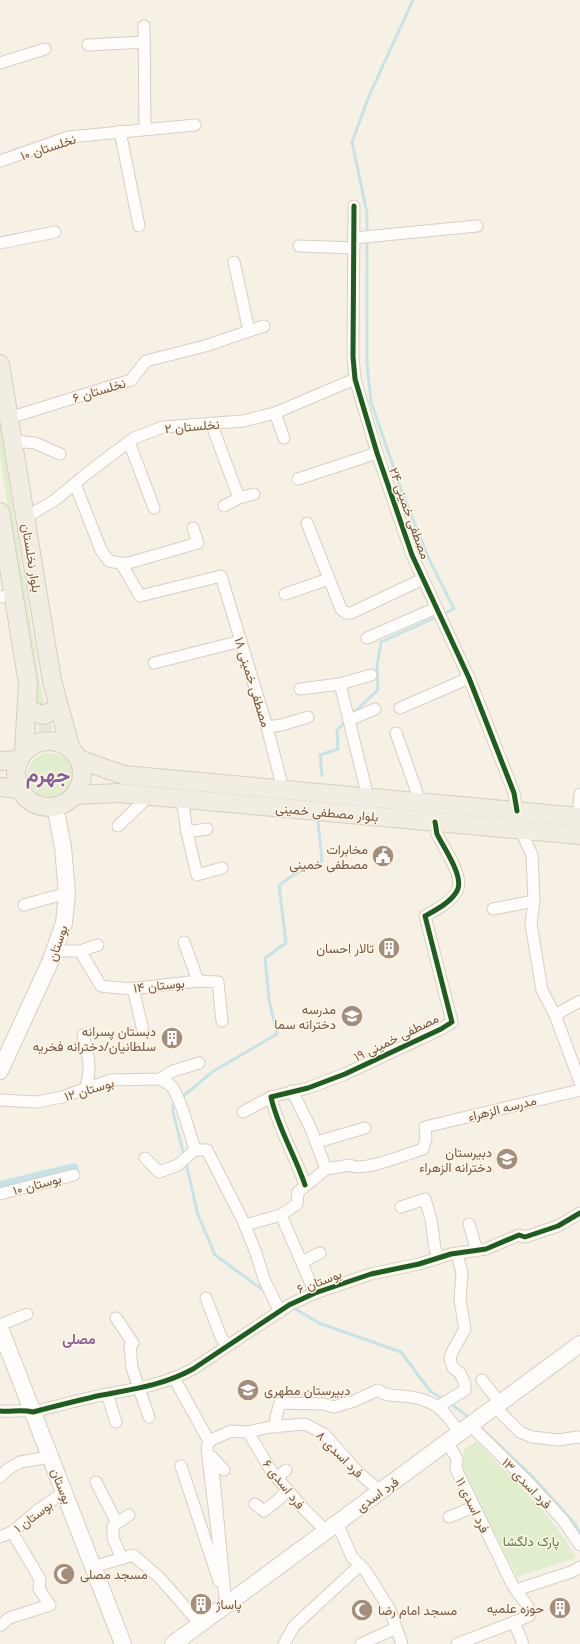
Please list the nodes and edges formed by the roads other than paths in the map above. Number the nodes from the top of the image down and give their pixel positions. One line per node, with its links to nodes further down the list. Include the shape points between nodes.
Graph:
1 (144, 26): 2 (street)
2 (144, 42): 3 (street); 7 (street)
3 (88, 45)
4 (45, 49): 5 (street)
5 (0, 63)
6 (195, 125): 7 (street, نخلستان ۱۰)
7 (145, 129): 8 (street, نخلستان ۱۰)
8 (120, 131): 9 (street, نخلستان ۱۰, via 69,138); 11 (street)
9 (0, 162)
10 (354, 206): 15 (street, مصطفی خمینی ۲۴)
11 (139, 226)
12 (477, 226): 15 (street)
13 (55, 232): 14 (street)
14 (0, 243)
15 (354, 243): 16 (street); 21 (street, مصطفی خمینی ۲۴)
16 (299, 246)
17 (234, 262): 19 (street)
18 (264, 326): 19 (street, نخلستان ۶)
19 (249, 331): 23 (street, نخلستان ۶, via 205,346 146,361 131,380)
20 (0, 364): 23 (main road, بلوار نخلستان)
21 (355, 379): 22 (street, نخلستان ۲); 28 (street, مصطفی خمینی ۲۴)
22 (275, 413): 24 (street, نخلستان ۲, via 243,421); 25 (street)
23 (9, 418): 26 (main road, بلوار نخلستان)
24 (211, 424): 27 (street, نخلستان ۲, via 163,427); 33 (street)
25 (284, 438)
26 (13, 441): 29 (street, via 35,443); 37 (main road, بلوار نخلستان)
27 (129, 442): 31 (street, نخلستان ۲); 35 (street)
28 (377, 453): 30 (street); 42 (street, مصطفی خمینی ۲۴, via 412,555)
29 (60, 454)
30 (298, 479)
31 (75, 484): 37 (street, نخلستان ۲); 40 (street, via 101,550 109,561)
32 (254, 494): 33 (street)
33 (239, 498): 34 (street)
34 (224, 506)
35 (154, 508)
36 (0, 512): 44 (main road, بلوار نخلستان)
37 (25, 518): 53 (main road, بلوار نخلستان)
38 (307, 523): 41 (street)
39 (193, 528): 40 (street, via 198,543)
40 (121, 563): 47 (street, مصطفی خمینی ۱۸, via 140,596 221,576)
41 (329, 579): 42 (street, via 341,609 351,613); 43 (street)
42 (423, 579): 45 (street, مصطفی خمینی ۲۴)
43 (285, 594)
44 (7, 596): 54 (main road, بلوار نخلستان, via 28,684)
45 (436, 608): 46 (street); 50 (street, مصطفی خمینی ۲۴)
46 (367, 638)
47 (241, 641): 48 (street); 59 (street, مصطفی خمینی ۱۸)
48 (154, 663)
49 (371, 675): 51 (street)
50 (470, 678): 55 (street); 74 (street, مصطفی خمینی ۲۴, via 514,793)
51 (340, 684): 52 (street); 58 (street)
52 (300, 689)
53 (58, 704): 54 (main road, via 43,715 31,711); 61 (main road, بلوار نخلستان)
54 (27, 706): 62 (main road, بلوار نخلستان)
55 (400, 708)
56 (375, 709): 58 (street)
57 (308, 716): 59 (street)
58 (349, 720): 70 (street)
59 (267, 727): 66 (street, مصطفی خمینی ۱۸)
60 (396, 733): 72 (street)
61 (74, 754): 62 (main road, via 62,744 42,742 33,745); 66 (main road, بلوار مصطفی خمینی, via 124,775); 68 (main road, via 81,768 81,778)
62 (22, 756): 63 (main road); 65 (main road, via 16,770)
63 (0, 761)
64 (0, 786): 65 (main road)
65 (19, 789): 73 (main road, via 34,804)
66 (283, 789): 70 (main road, بلوار مصطفی خمینی)
67 (580, 794): 75 (street)
68 (74, 795): 69 (main road, بلوار مصطفی خمینی, via 119,793); 73 (main road)
69 (149, 796): 71 (main road, بلوار مصطفی خمینی); 77 (street)
70 (368, 797): 72 (main road, بلوار مصطفی خمینی)
71 (182, 799): 76 (main road, بلوار مصطفی خمینی); 80 (street)
72 (420, 801): 74 (main road, بلوار مصطفی خمینی)
73 (55, 806): 83 (main road, بوستان, via 63,847)
74 (517, 811): 75 (main road, بلوار مصطفی خمینی)
75 (579, 817)
76 (435, 822): 78 (main road, بلوار مصطفی خمینی); 104 (street, مصطفی خمینی ۱۹, via 437,832 456,871 458,891 442,906 425,916 452,1022 345,1074 308,1088)
77 (118, 826)
78 (520, 829): 81 (main road, بلوار مصطفی خمینی); 84 (street, via 532,855)
79 (207, 830): 80 (street)
80 (186, 832): 82 (street, via 197,875)
81 (580, 835)
82 (222, 868)
83 (67, 893): 85 (street); 89 (main road, بوستان, via 64,923)
84 (534, 901): 86 (street); 94 (street, via 531,924 533,942 542,990)
85 (24, 905)
86 (493, 909)
87 (184, 942): 91 (street)
88 (98, 945): 90 (street)
89 (54, 951): 90 (street); 99 (main road, بوستان)
90 (80, 951): 92 (street, بوستان ۱۴, via 101,986)
91 (198, 981): 92 (street, بوستان ۱۴); 95 (street, بوستان ۱۴, via 218,982)
92 (133, 988): 96 (street)
93 (580, 1001): 94 (street)
94 (555, 1015): 101 (street)
95 (222, 1021)
96 (143, 1031)
97 (83, 1035): 102 (street, via 89,1055 90,1075)
98 (199, 1063): 100 (street, ۱۲ بوستان, via 173,1071)
99 (0, 1071)
100 (160, 1079): 102 (street, ۱۲ بوستان, via 111,1080); 110 (street, via 172,1086 181,1103)
101 (580, 1082)
102 (85, 1090): 106 (street, ۱۲ بوستان, via 62,1098 37,1102)
103 (580, 1090): 112 (street, مدرسه الزهراء, via 425,1127 426,1139 423,1149 364,1167 350,1165)
104 (292, 1091): 105 (street, مصطفی خمینی ۱۹); 109 (street)
105 (271, 1097): 107 (street, مصطفی خمینی ۱۹); 114 (street, via 274,1112)
106 (0, 1100)
107 (243, 1112)
108 (365, 1128): 109 (street)
109 (317, 1142): 112 (street)
110 (195, 1150): 111 (street, via 178,1165 159,1172); 120 (street, via 207,1150)
111 (145, 1158)
112 (326, 1169): 114 (street)
113 (74, 1175): 115 (street, بوستان ۱۰)
114 (305, 1185): 118 (street, via 298,1192 297,1204)
115 (0, 1194)
116 (401, 1206): 124 (street, via 425,1199)
117 (580, 1213): 121 (street, بوستان ۶, via 564,1224)
118 (281, 1215): 120 (street); 125 (street)
119 (469, 1224): 121 (street)
120 (245, 1225): 128 (street, via 264,1279)
121 (477, 1251): 123 (street, بوستان ۶)
122 (320, 1253): 125 (street)
123 (457, 1254): 124 (street, بوستان ۶); 140 (street, via 462,1274 460,1290 464,1329 450,1359 453,1368 460,1373 465,1390)
124 (438, 1258): 126 (street, بوستان ۶, via 371,1274)
125 (302, 1262): 126 (street)
126 (315, 1293): 128 (street, بوستان ۶)
127 (206, 1298): 134 (street)
128 (280, 1312): 134 (street, بوستان ۶)
129 (27, 1314): 131 (street)
130 (116, 1318): 137 (street, via 133,1343 130,1346 130,1359)
131 (0, 1325)
132 (0, 1328): 142 (main road, بوستان)
133 (580, 1344): 139 (main road, فرد اسدی)
134 (227, 1346): 135 (street, بوستان ۶)
135 (174, 1378): 137 (street, بوستان ۶); 149 (street)
136 (482, 1380): 139 (street)
137 (140, 1388): 138 (street, بوستان ۶); 143 (street)
138 (107, 1394): 142 (street, بوستان ۶); 144 (street)
139 (497, 1405): 146 (main road, فرد اسدی); 148 (street, via 520,1432 532,1437 559,1440)
140 (439, 1406): 145 (street, via 418,1398 383,1395 378,1390 334,1407 323,1404 280,1404); 146 (street, via 450,1420)
141 (0, 1411): 142 (street, بوستان ۶)
142 (33, 1412): 150 (main road, بوستان)
143 (149, 1417)
144 (116, 1422)
145 (276, 1427): 147 (street, فرد اسدی ۸); 158 (street, فرد اسدی ۸, via 305,1424 324,1434 359,1473)
146 (463, 1430): 158 (main road, فرد اسدی); 161 (street, فرد اسدی ۱۱, via 456,1469); 168 (street, فرد اسدی ۱۳, via 528,1482 562,1520)
147 (248, 1432): 149 (street, فرد اسدی ۸, via 231,1431); 155 (street, فرد اسدی ۶)
148 (580, 1438)
149 (209, 1441): 174 (street, via 207,1449)
150 (50, 1457): 154 (street, via 20,1462 8,1468); 159 (main road, بوستان)
151 (181, 1466): 174 (street)
152 (224, 1470): 174 (street, via 212,1457)
153 (286, 1470): 155 (street)
154 (0, 1477)
155 (277, 1478): 157 (street, فرد اسدی ۶)
156 (96, 1482): 164 (street)
157 (287, 1490): 160 (street, via 264,1511); 165 (street, فرد اسدی ۶)
158 (380, 1491): 165 (main road, فرد اسدی)
159 (64, 1492): 166 (street, بوستان ۱); 171 (main road, بوستان)
160 (255, 1504)
161 (474, 1506): 163 (street); 173 (street, فرد اسدی ۱۱)
162 (130, 1515): 164 (street)
163 (449, 1517)
164 (117, 1523): 169 (street, via 113,1526 113,1538)
165 (331, 1527): 170 (street, فرد اسدی ۶); 174 (main road, فرد اسدی)
166 (12, 1532): 167 (street, بوستان ۱); 177 (street, via 40,1579 39,1588 50,1605 9,1618)
167 (0, 1537)
168 (580, 1545)
169 (128, 1557): 171 (street); 176 (street, via 159,1577)
170 (359, 1566): 178 (street, فرد اسدی ۶, via 365,1570 390,1610); 181 (street, via 294,1626)
171 (93, 1567): 179 (main road, بوستان)
172 (580, 1567): 173 (street)
173 (516, 1590): 175 (street, فرد اسدی ۱۱, via 527,1605 529,1616)
174 (226, 1605): 176 (main road, فرد اسدی)
175 (514, 1622): 184 (street); 185 (street)
176 (200, 1624): 180 (main road, فرد اسدی)
177 (0, 1626)
178 (396, 1628): 182 (street); 183 (street, فرد اسدی ۶)
179 (123, 1644)
180 (173, 1644)
181 (284, 1644)
182 (361, 1644)
183 (402, 1644)
184 (457, 1644)
185 (523, 1644)

